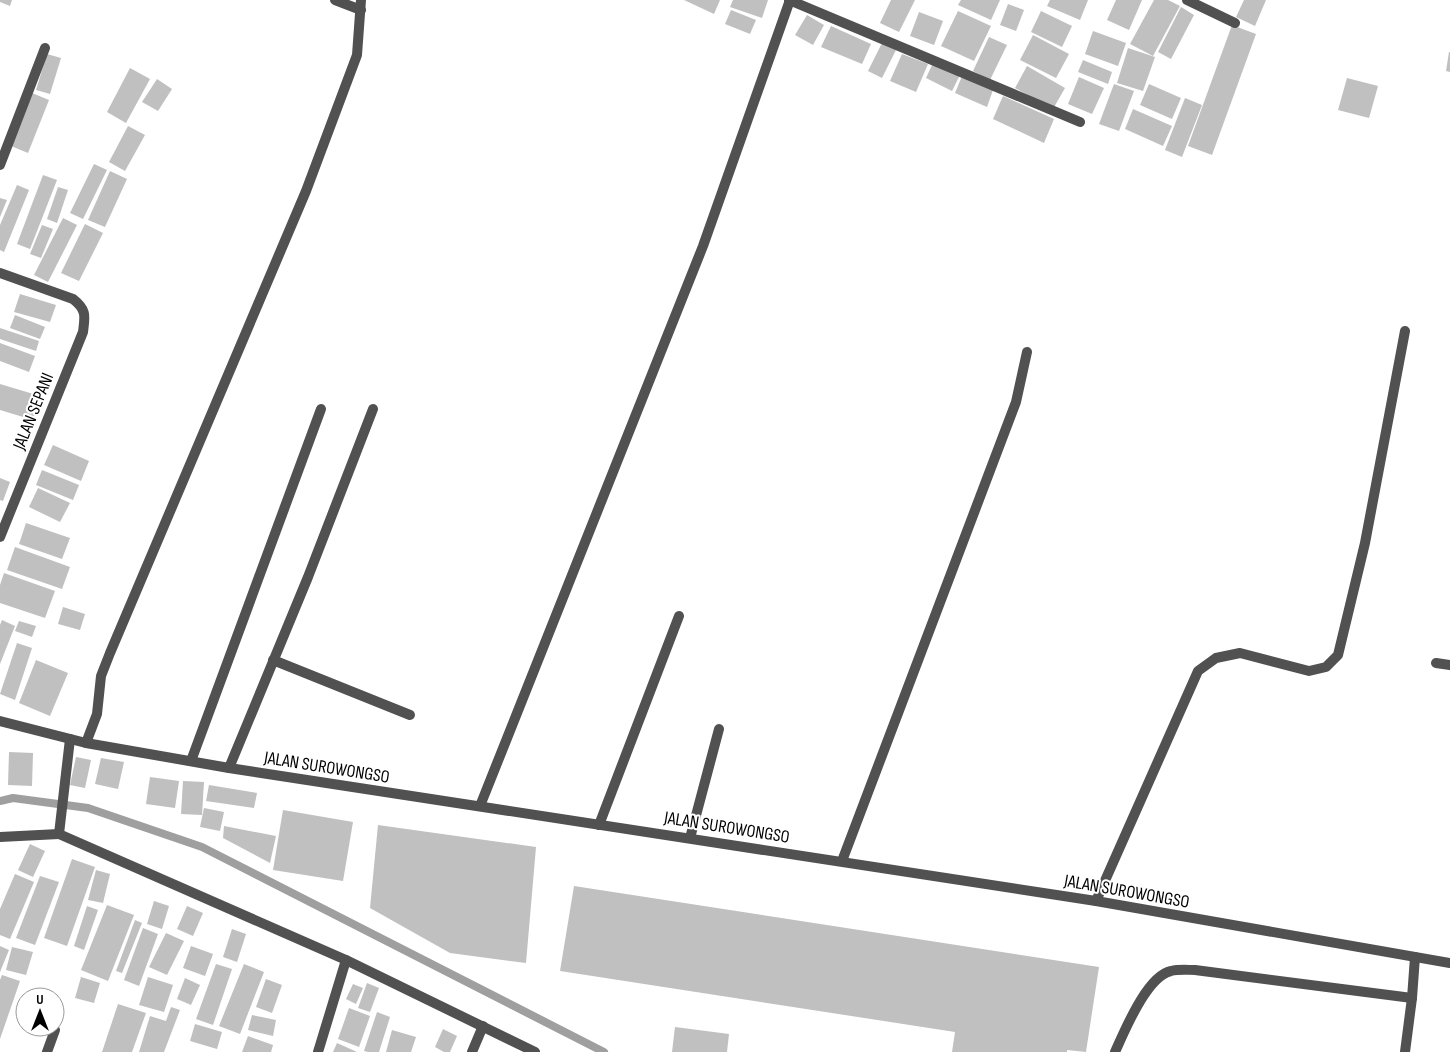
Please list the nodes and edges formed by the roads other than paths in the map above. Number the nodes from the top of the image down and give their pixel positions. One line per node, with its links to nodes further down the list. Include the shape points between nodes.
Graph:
1 (335, 0): 4 (street)
2 (790, 0): 7 (street); 26 (street, via 703,246)
3 (1187, 0): 5 (street)
4 (361, 5): 23 (street, via 357,55 306,191 110,653 102,676 97,714)
5 (1235, 23)
6 (45, 48): 8 (street)
7 (1080, 122)
8 (0, 165)
9 (0, 273): 14 (street, JALAN SEPANI, via 73,299 82,306 85,317 83,332)
10 (1405, 330): 32 (street, via 1365,543 1338,655 1326,667 1309,671 1240,653 1216,658 1198,671)
11 (1027, 352): 31 (street, via 1016,402)
12 (321, 409): 24 (street)
13 (373, 409): 16 (street)
14 (0, 536)
15 (679, 616): 27 (street)
16 (273, 660): 19 (street); 25 (street)
17 (1436, 663): 18 (street)
18 (1450, 665)
19 (410, 715)
20 (0, 721): 22 (street, JALAN SUROWONGSO)
21 (718, 729): 30 (street)
22 (70, 739): 23 (street, JALAN SUROWONGSO); 28 (street)
23 (86, 743): 24 (street, JALAN SUROWONGSO)
24 (191, 761): 25 (street, JALAN SUROWONGSO)
25 (229, 768): 26 (street, JALAN SUROWONGSO)
26 (480, 806): 27 (street, JALAN SUROWONGSO)
27 (600, 825): 30 (street, JALAN SUROWONGSO)
28 (60, 834): 29 (street); 34 (street)
29 (0, 837)
30 (690, 838): 31 (street, JALAN SUROWONGSO)
31 (842, 861): 32 (street, JALAN SUROWONGSO)
32 (1096, 901): 33 (street, JALAN SUROWONGSO)
33 (1415, 957): 35 (street, JALAN SUROWONGSO); 36 (street)
34 (346, 960): 37 (street); 40 (street)
35 (1450, 963)
36 (1412, 998): 43 (street, via 1195,970 1170,971 1151,984); 44 (street)
37 (483, 1026): 41 (street); 42 (street)
38 (52, 1037): 39 (street)
39 (46, 1052)
40 (318, 1052)
41 (472, 1052)
42 (535, 1052)
43 (1115, 1052)
44 (1405, 1052)

